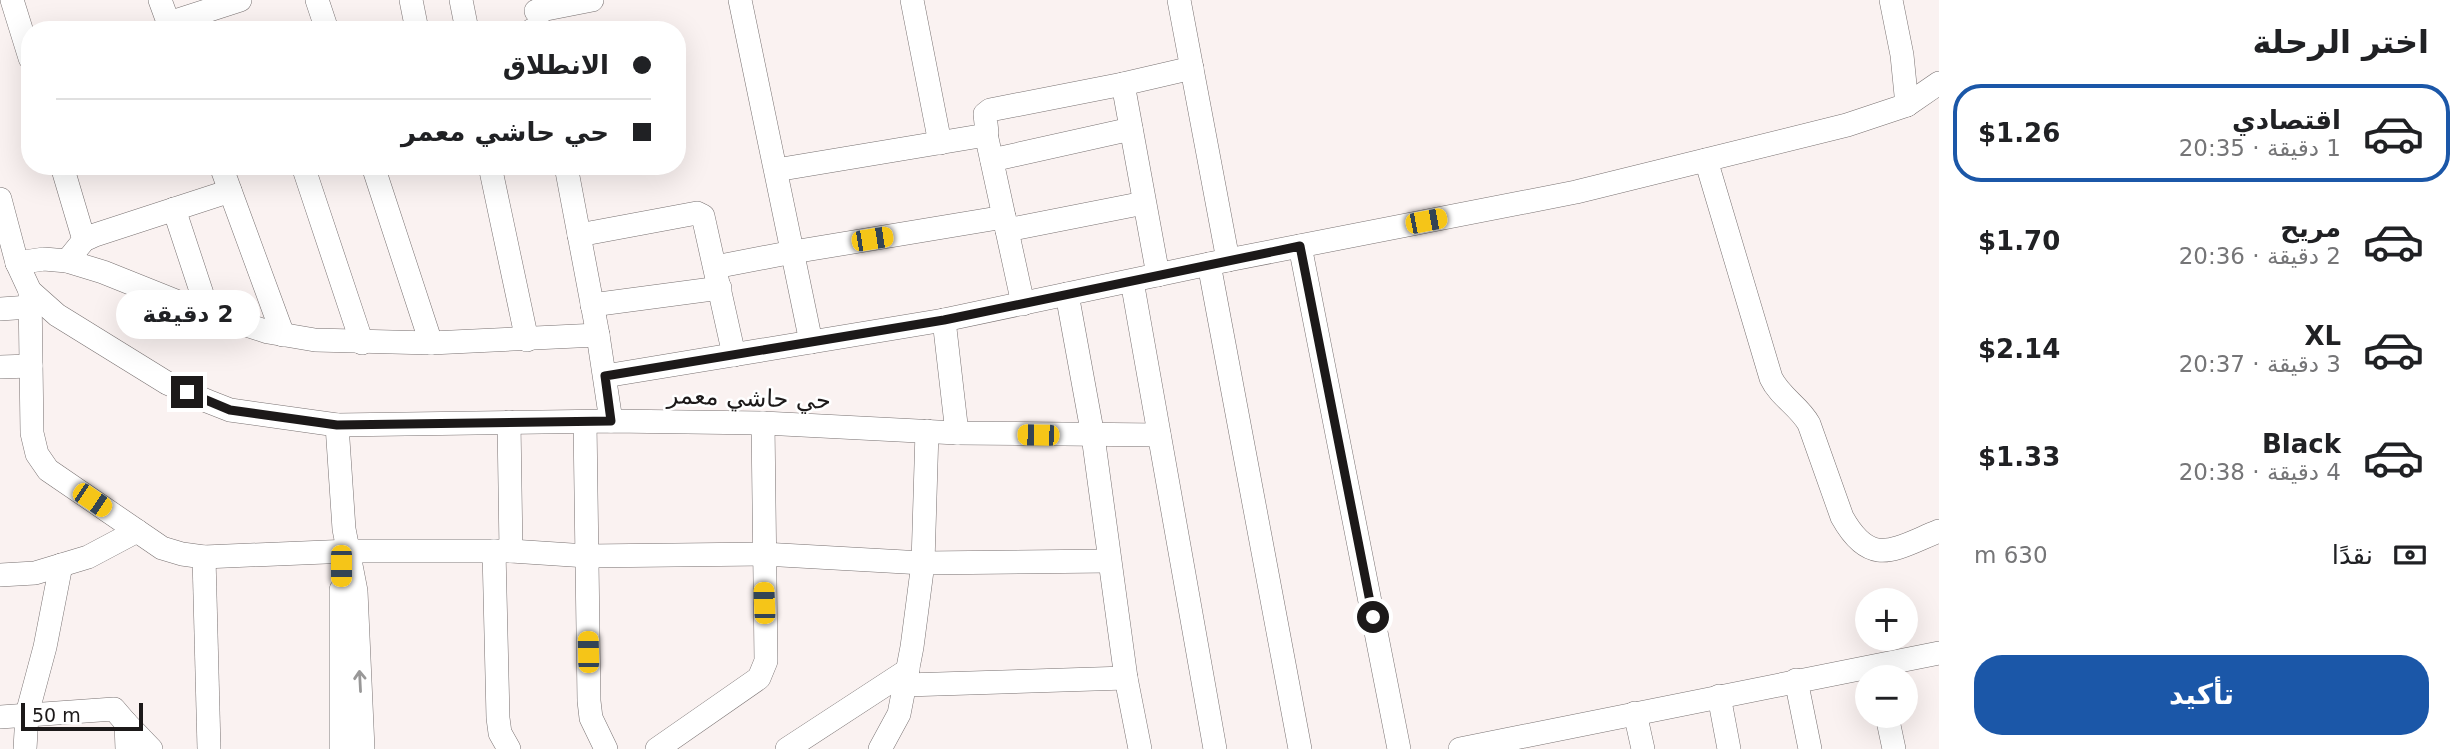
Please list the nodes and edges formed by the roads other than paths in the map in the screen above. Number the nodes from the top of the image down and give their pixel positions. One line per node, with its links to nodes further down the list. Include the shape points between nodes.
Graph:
1 (12, 0): 18 (street)
2 (160, 0): 13 (street)
3 (240, 0): 14 (street)
4 (317, 0): 15 (street)
5 (411, 0): 16 (street)
6 (461, 0): 17 (street)
7 (592, 0): 12 (street)
8 (740, 0): 28 (street)
9 (912, 0): 25 (street)
10 (1179, 0): 19 (street)
11 (1891, 0): 22 (street)
12 (536, 20)
13 (168, 21)
14 (183, 21)
15 (324, 21)
16 (415, 21)
17 (465, 21)
18 (21, 29)
19 (1192, 68): 21 (street); 45 (street)
20 (1939, 83): 22 (street)
21 (1123, 85): 23 (street); 24 (street, via 990,110 985,114)
22 (1907, 105): 27 (street)
23 (1131, 129): 26 (street); 36 (street)
24 (986, 134): 25 (street); 26 (street)
25 (940, 143): 28 (street)
26 (992, 160): 39 (street)
27 (1706, 160): 42 (street, via 1576,192); 77 (street, via 1771,378 1777,391 1810,424 1848,529 1879,552)
28 (776, 170): 43 (street)
29 (65, 175): 41 (street)
30 (224, 175): 35 (street)
31 (306, 175): 61 (street)
32 (376, 175): 62 (street)
33 (492, 175): 59 (street)
34 (568, 175): 40 (street)
35 (230, 191): 37 (street); 57 (street)
36 (1144, 203): 39 (street); 47 (street)
37 (174, 209): 41 (street); 55 (street)
38 (1, 210): 46 (street, حي حاشي معمر)
39 (1006, 223): 43 (street); 53 (street)
40 (579, 235): 48 (street, via 697,213 705,220); 52 (street)
41 (84, 240): 44 (street)
42 (1300, 246): 45 (street); 115 (street)
43 (793, 252): 48 (street); 60 (street)
44 (67, 261): 46 (street); 55 (street)
45 (1219, 262): 47 (street); 114 (street)
46 (17, 263): 51 (street, حي حاشي معمر)
47 (1158, 275): 49 (street)
48 (717, 278): 52 (street); 63 (street)
49 (1132, 281): 50 (street); 74 (street)
50 (1067, 295): 53 (street); 75 (street)
51 (30, 299): 54 (street); 64 (street); 71 (street, حي حاشي معمر, via 167,383 207,401 230,410)
52 (592, 304): 58 (street)
53 (1023, 304): 56 (street)
54 (0, 309)
55 (208, 313): 57 (street)
56 (944, 320): 60 (street); 73 (street)
57 (284, 335): 61 (street)
58 (598, 335): 59 (street); 66 (street)
59 (527, 340): 62 (street)
60 (811, 342): 63 (street)
61 (362, 343): 62 (street)
62 (431, 343)
63 (734, 355): 66 (street)
64 (31, 366): 65 (street); 76 (street, via 32,433 37,454 48,470)
65 (0, 367)
66 (605, 376): 67 (street)
67 (611, 421): 69 (street, حي حاشي معمر); 70 (street, حي حاشي معمر)
68 (509, 422): 69 (street, حي حاشي معمر); 71 (street, حي حاشي معمر); 79 (street)
69 (584, 422): 81 (street)
70 (763, 423): 72 (street, حي حاشي معمر); 80 (street)
71 (337, 425): 78 (street)
72 (927, 431): 73 (street, حي حاشي معمر); 84 (street)
73 (957, 433): 75 (street, حي حاشي معمر)
74 (1159, 435): 75 (street, حي حاشي معمر); 113 (street)
75 (1093, 436): 83 (street)
76 (137, 531): 82 (street, via 162,548); 85 (street, via 88,557)
77 (1939, 531)
78 (345, 547): 79 (street); 82 (street); 105 (street); 106 (street, one-way to 78, via 356,591)
79 (502, 551): 81 (street); 107 (street, via 498,718)
80 (763, 554): 81 (street); 84 (street); 109 (street, via 767,652 759,678)
81 (587, 556): 108 (street, via 589,701 591,718)
82 (204, 557): 104 (street)
83 (1109, 561): 84 (street); 91 (street)
84 (923, 563): 90 (street)
85 (61, 565): 86 (street, via 35,573); 95 (street)
86 (0, 575)
87 (1939, 653): 88 (street)
88 (1898, 665)
89 (1855, 674): 92 (street)
90 (907, 678): 91 (street); 110 (street); 111 (street, via 899,714)
91 (1126, 678): 112 (street)
92 (1796, 680): 93 (street); 118 (street)
93 (1719, 696): 94 (street); 117 (street)
94 (1635, 713): 99 (street); 116 (street)
95 (27, 714): 96 (street); 97 (street, via 114,709); 101 (street)
96 (0, 717)
97 (126, 723): 102 (street); 103 (street)
98 (1890, 728): 119 (street)
99 (1562, 739): 100 (street)
100 (1475, 748)
101 (25, 749)
102 (127, 749)
103 (151, 749)
104 (209, 749)
105 (341, 749)
106 (363, 749)
107 (509, 749)
108 (606, 749)
109 (657, 749)
110 (787, 749)
111 (880, 749)
112 (1140, 749)
113 (1215, 749)
114 (1300, 749)
115 (1399, 749)
116 (1643, 749)
117 (1729, 749)
118 (1810, 749)
119 (1894, 749)

